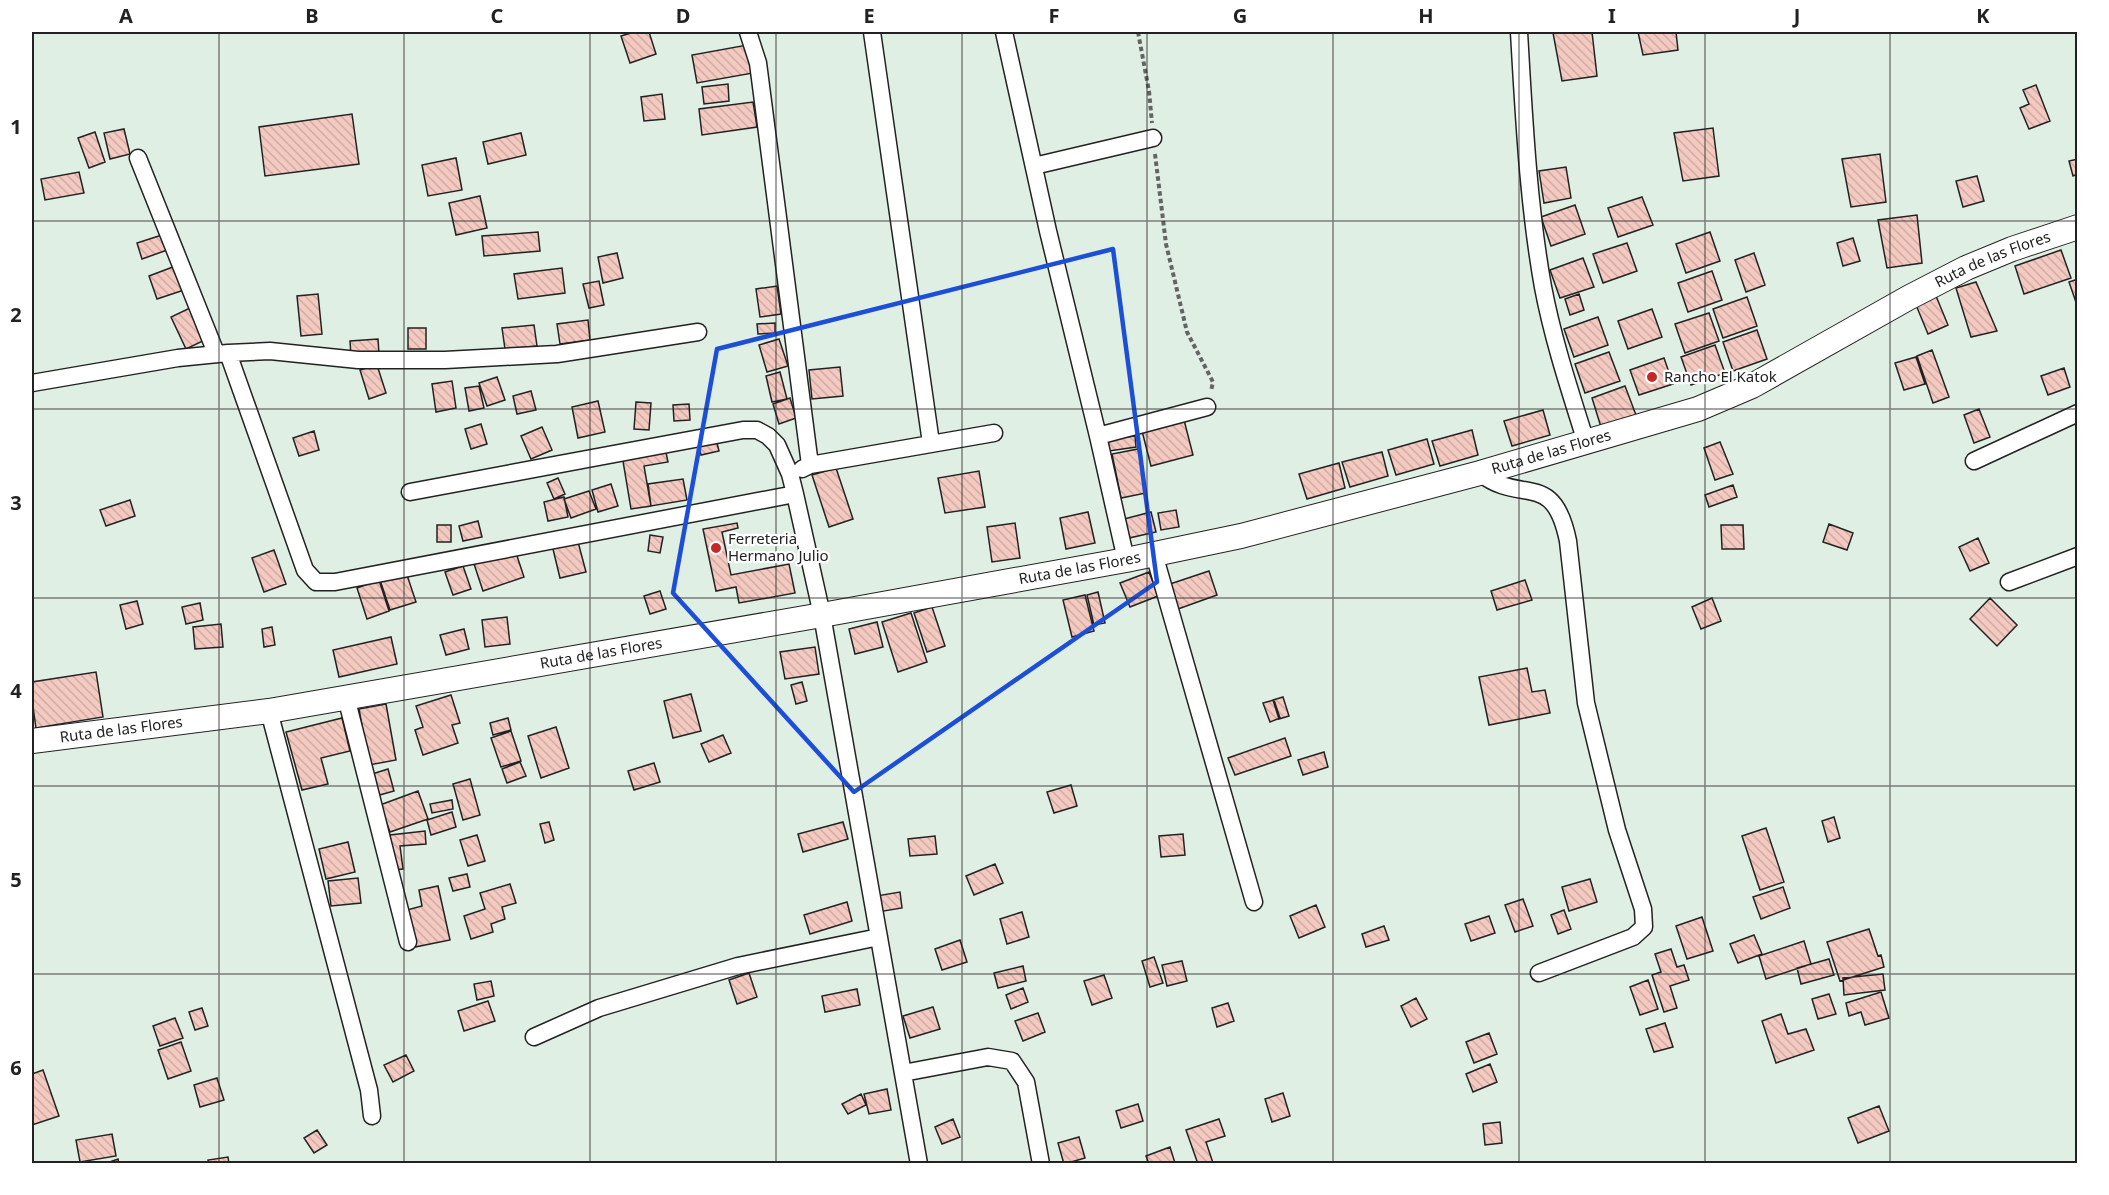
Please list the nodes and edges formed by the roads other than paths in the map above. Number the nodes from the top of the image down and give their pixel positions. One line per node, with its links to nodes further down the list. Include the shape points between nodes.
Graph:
1 (748, 32): 19 (street, via 758,63)
2 (872, 32): 17 (street)
3 (1004, 32): 7 (street)
4 (1519, 32): 16 (street, via 1528,176 1544,287)
5 (1153, 138): 7 (street)
6 (138, 158): 10 (street)
7 (1034, 166): 15 (street)
8 (2078, 227): 16 (main road, Ruta de las Flores, via 1966,268 1741,391 1698,409)
9 (698, 332): 10 (street, via 557,354 445,360 358,360 270,351)
10 (222, 353): 11 (street); 23 (street, via 305,570 316,582 335,582)
11 (32, 383)
12 (1207, 407): 15 (street)
13 (2078, 413): 18 (street)
14 (994, 434): 17 (street)
15 (1098, 436): 26 (street)
16 (1586, 442): 20 (main road, Ruta de las Flores)
17 (931, 443): 19 (street)
18 (1974, 461)
19 (810, 465): 21 (street)
20 (1480, 473): 24 (main road, Ruta de las Flores, via 1240,536); 35 (street, via 1504,486 1540,493 1555,505 1564,522 1587,703 1617,830 1643,909 1644,927 1633,937)
21 (790, 474): 22 (street, via 777,445 768,436 757,430 743,430); 23 (street)
22 (410, 492)
23 (795, 494): 28 (street)
24 (1154, 554): 26 (main road, Ruta de las Flores); 32 (street)
25 (2078, 556): 27 (street)
26 (1126, 560): 28 (main road, Ruta de las Flores)
27 (2009, 582)
28 (822, 615): 29 (main road, Ruta de las Flores); 33 (street)
29 (346, 697): 30 (main road, Ruta de las Flores); 34 (street)
30 (269, 711): 31 (main road, Ruta de las Flores); 38 (street, via 369,1090)
31 (32, 741)
32 (1254, 902)
33 (879, 937): 36 (street, via 738,966 599,1008); 37 (street)
34 (408, 942)
35 (1539, 973)
36 (534, 1037)
37 (903, 1073): 39 (street); 40 (street, via 988,1057 1012,1061 1026,1082)
38 (372, 1116)
39 (919, 1164)
40 (1041, 1164)

